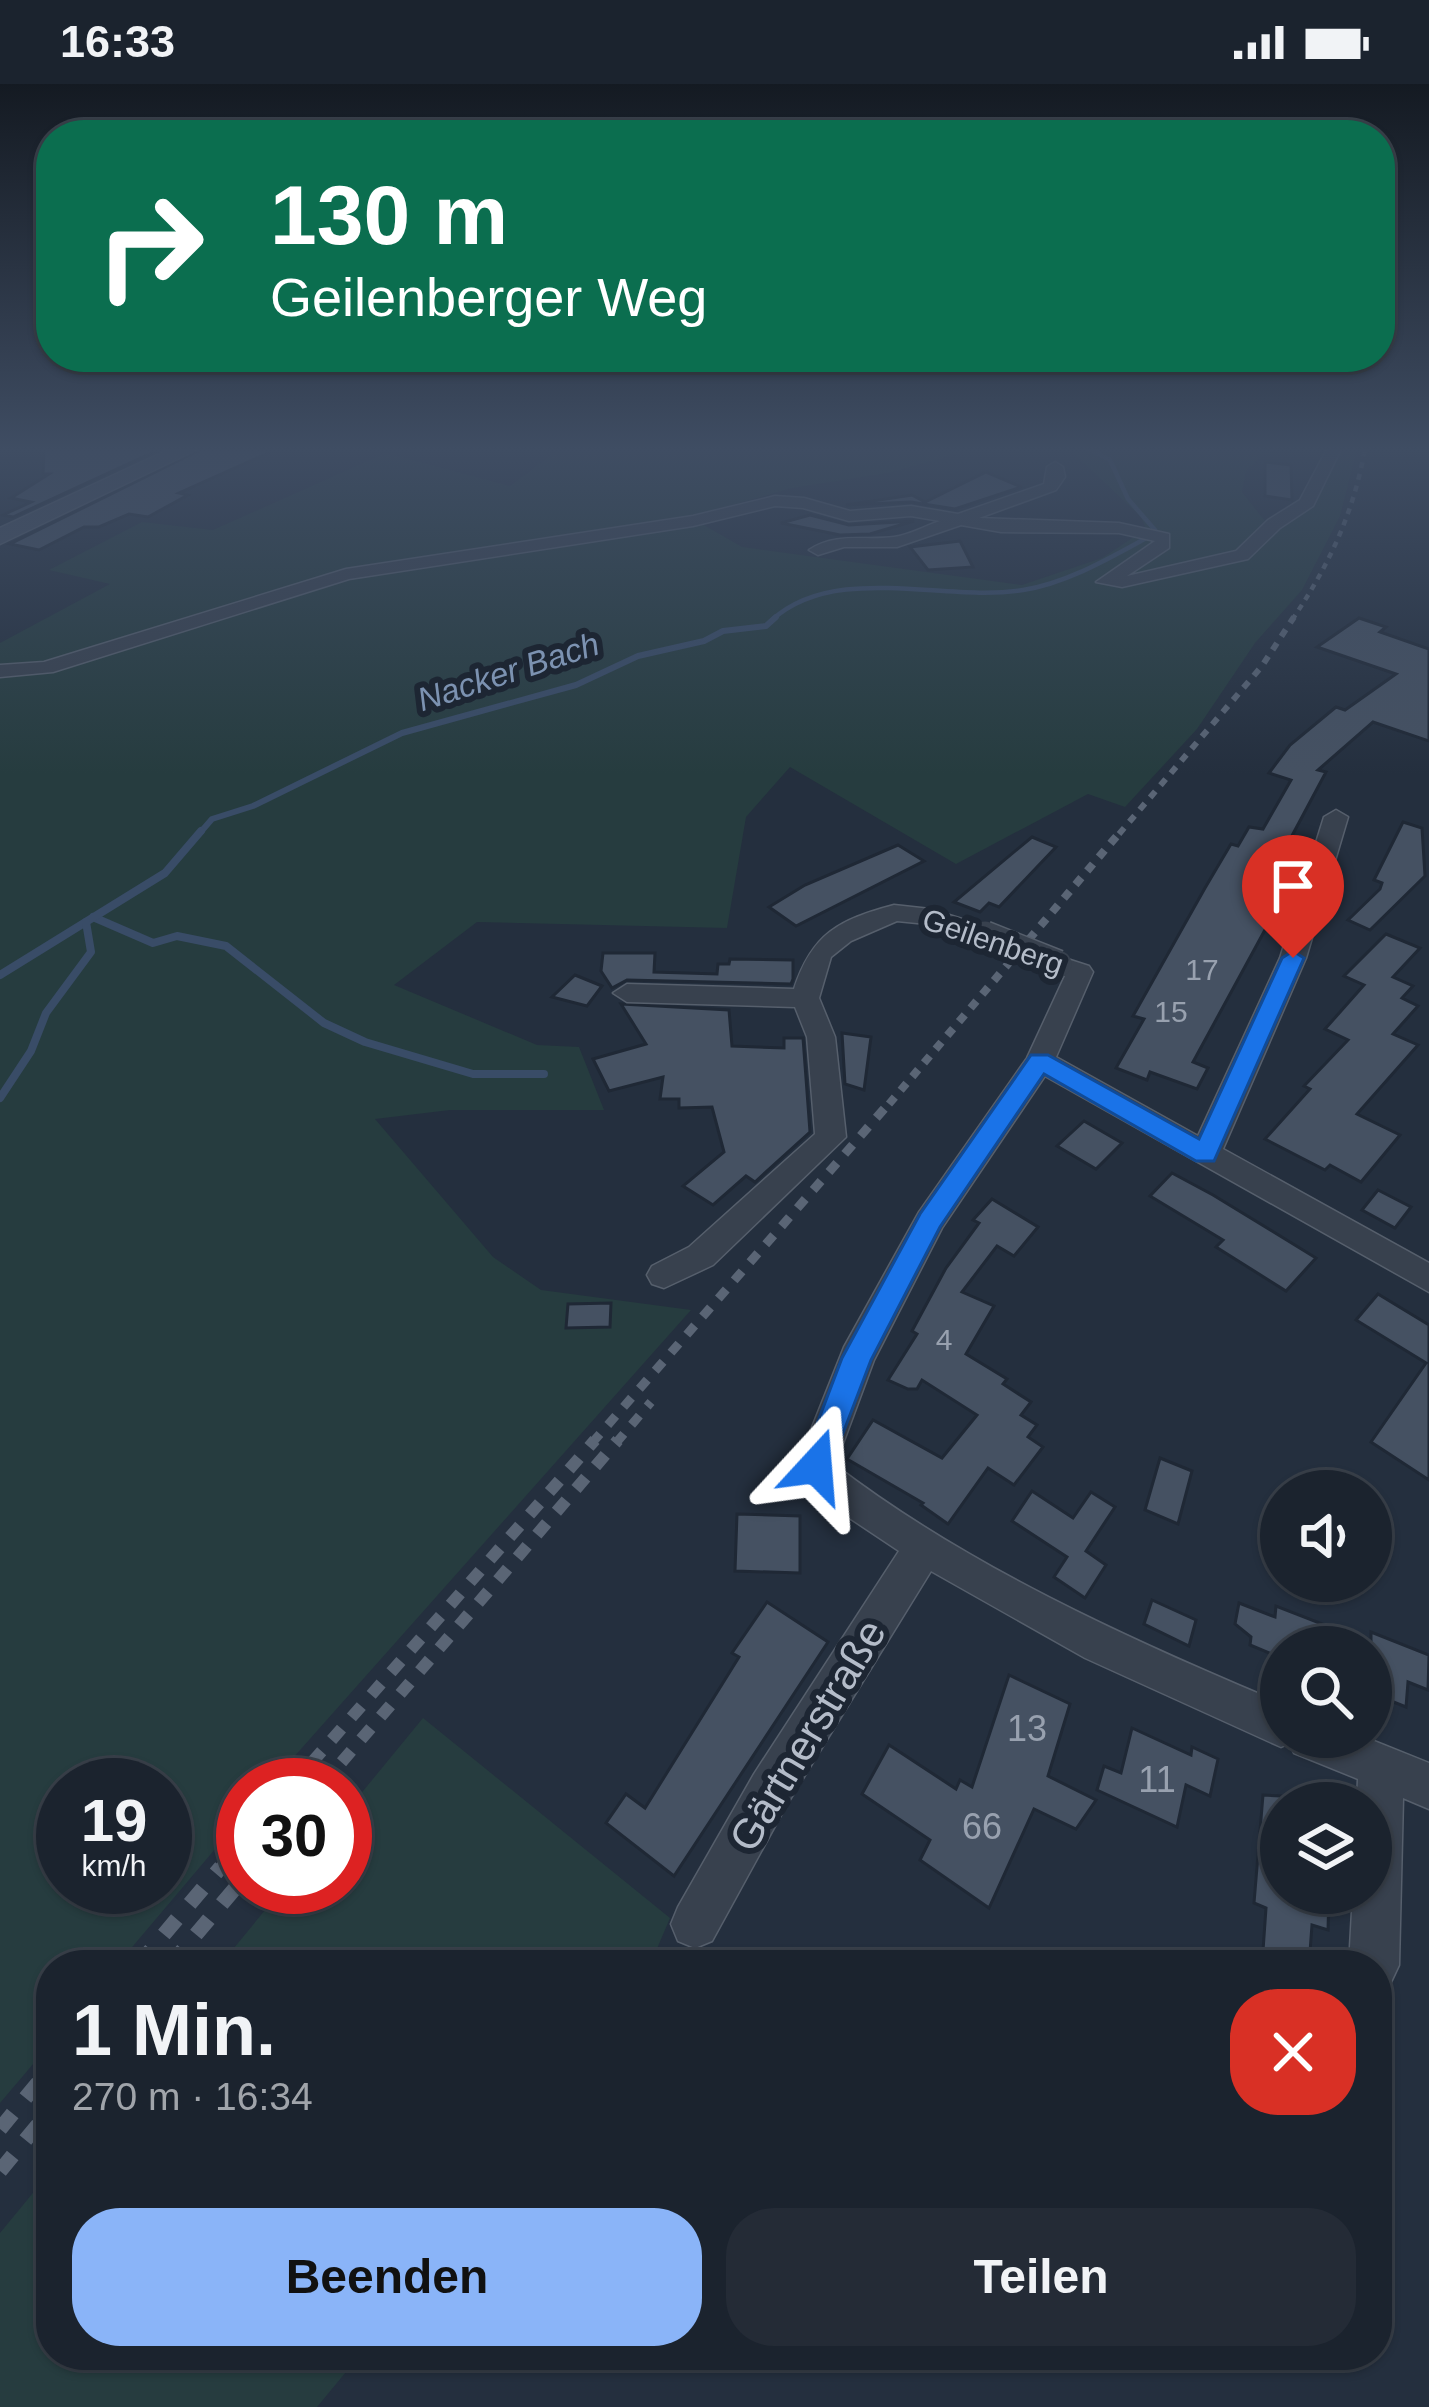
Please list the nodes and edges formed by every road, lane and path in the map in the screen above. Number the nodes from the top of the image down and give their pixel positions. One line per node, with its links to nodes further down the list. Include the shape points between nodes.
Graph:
1 (455, 557): 4 (street, via 346,574 35,671)
2 (1142, 557): 3 (street, via 1105,582)
3 (1235, 557)
4 (0, 671)
5 (1336, 817): 9 (street, via 1293,958)
6 (626, 993): 7 (street)
7 (805, 998): 8 (street, Geilenberg, bridge, via 819,954 869,921 912,914 1069,968); 10 (street, via 820,1037 831,1137 701,1256)
8 (1040, 1061): 9 (street); 12 (street, via 930,1221 856,1358 819,1451 820,1477)
9 (1205, 1154): 11 (street)
10 (664, 1275)
11 (1429, 1279)
12 (923, 1548): 13 (street, via 1125,1659); 17 (street, Gärtnerstraße)
13 (1260, 1716)
14 (1361, 1758): 15 (street)
15 (1381, 1766): 16 (street); 18 (street)
16 (1429, 1786)
17 (695, 1924)
18 (1375, 1950)

